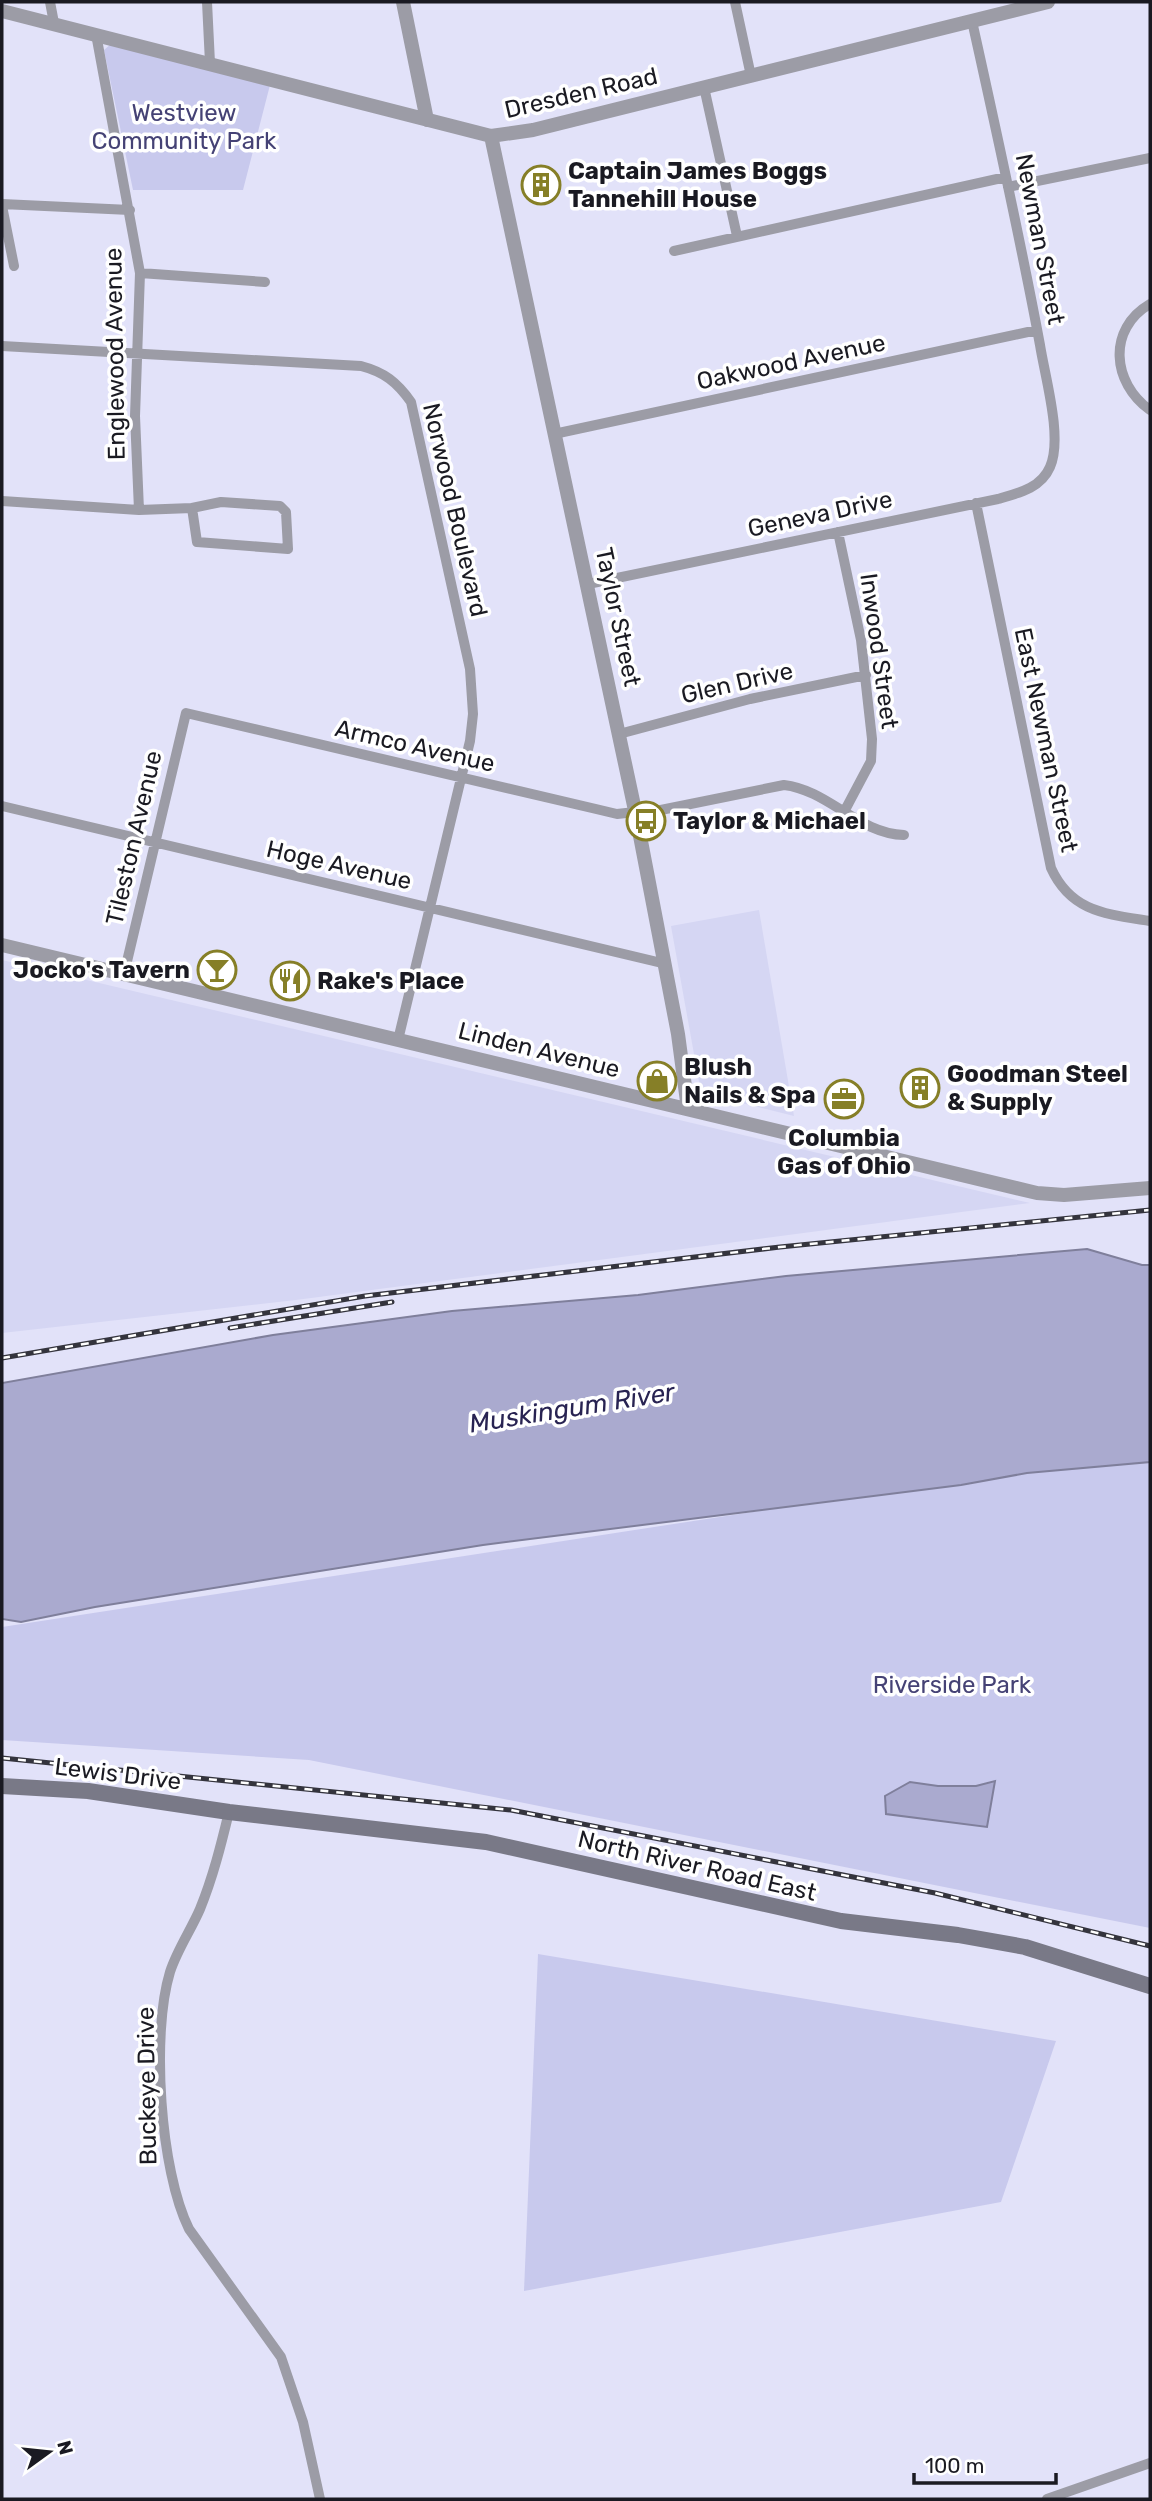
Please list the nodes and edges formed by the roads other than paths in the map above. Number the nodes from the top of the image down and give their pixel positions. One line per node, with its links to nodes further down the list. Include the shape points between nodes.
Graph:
1 (50, 2): 8 (street)
2 (207, 2): 10 (street)
3 (403, 2): 13 (street)
4 (735, 2): 11 (street)
5 (1048, 2): 7 (street, Dresden Road)
6 (2, 11): 8 (street, Dresden Road)
7 (972, 21): 11 (street, Dresden Road); 16 (street, Newman Street)
8 (54, 23): 9 (street, Dresden Road)
9 (96, 34): 10 (street, Dresden Road); 18 (street, Englewood Avenue)
10 (209, 63): 13 (street, Dresden Road)
11 (751, 76): 12 (street, Dresden Road)
12 (704, 88): 14 (street, Dresden Road); 19 (street)
13 (427, 121): 14 (street, Dresden Road)
14 (491, 136): 29 (street, Taylor Street)
15 (1150, 158): 16 (street)
16 (1007, 182): 19 (street); 25 (street, Newman Street)
17 (2, 205): 18 (street); 21 (street)
18 (130, 210): 22 (street, Englewood Avenue)
19 (737, 236): 20 (street)
20 (674, 251)
21 (14, 266)
22 (140, 273): 23 (street); 27 (street, Englewood Avenue)
23 (265, 282)
24 (1150, 304): 28 (street, via 1124,333 1118,360 1125,385)
25 (1037, 330): 29 (street, Oakwood Avenue); 30 (street, Newman Street, via 1053,427)
26 (2, 346): 27 (street, Norwood Boulevard)
27 (136, 354): 34 (street, Englewood Avenue); 40 (street, Norwood Boulevard, via 361,366 400,386 417,420 470,668 473,714)
28 (1150, 410)
29 (554, 433): 36 (street, Taylor Street)
30 (1051, 466): 32 (street, Geneva Drive, via 1032,488)
31 (2, 501): 34 (street)
32 (976, 503): 35 (street, Geneva Drive); 47 (street, East Newman Street, via 1051,868 1070,898 1094,910)
33 (192, 508): 33 (street, via 197,542 288,549 286,512 280,506 221,502); 34 (street)
34 (139, 510)
35 (838, 531): 36 (street, Geneva Drive); 37 (street, Inwood Street)
36 (588, 584): 39 (street, Taylor Street)
37 (866, 675): 39 (street, Glen Drive, via 750,699); 42 (street, Inwood Street, via 872,755)
38 (186, 713): 40 (street, Armco Avenue); 45 (street, Tileston Avenue)
39 (619, 734): 43 (street, Taylor Street)
40 (461, 779): 43 (street, Armco Avenue, via 617,814); 46 (street, Norwood Boulevard)
41 (2, 806): 45 (street, Hoge Avenue)
42 (844, 812): 43 (street, Armco Avenue, via 804,790 784,785); 44 (street, Armco Avenue, via 884,834)
43 (636, 813): 49 (street, Taylor Street)
44 (904, 835)
45 (155, 842): 46 (street, Hoge Avenue); 50 (street, Tileston Avenue)
46 (430, 908): 49 (street, Hoge Avenue); 51 (street, Norwood Boulevard)
47 (1150, 921)
48 (2, 945): 50 (street, Linden Avenue)
49 (666, 964): 52 (street, Taylor Street)
50 (124, 974): 51 (street, Linden Avenue)
51 (398, 1040): 52 (street, Linden Avenue)
52 (688, 1109): 53 (street, Linden Avenue, via 1037,1193)
53 (1150, 1188)
54 (2, 1786): 55 (main road, Lewis Drive, via 88,1791)
55 (229, 1812): 56 (main road, North River Road East, via 507,1846 841,1921 1025,1947); 58 (street, Buckeye Drive, via 214,1873 166,1989 162,2027 165,2146 189,2229 281,2357 303,2422)
56 (1150, 1986)
57 (1150, 2463): 59 (street)
58 (320, 2499)
59 (1047, 2499)

